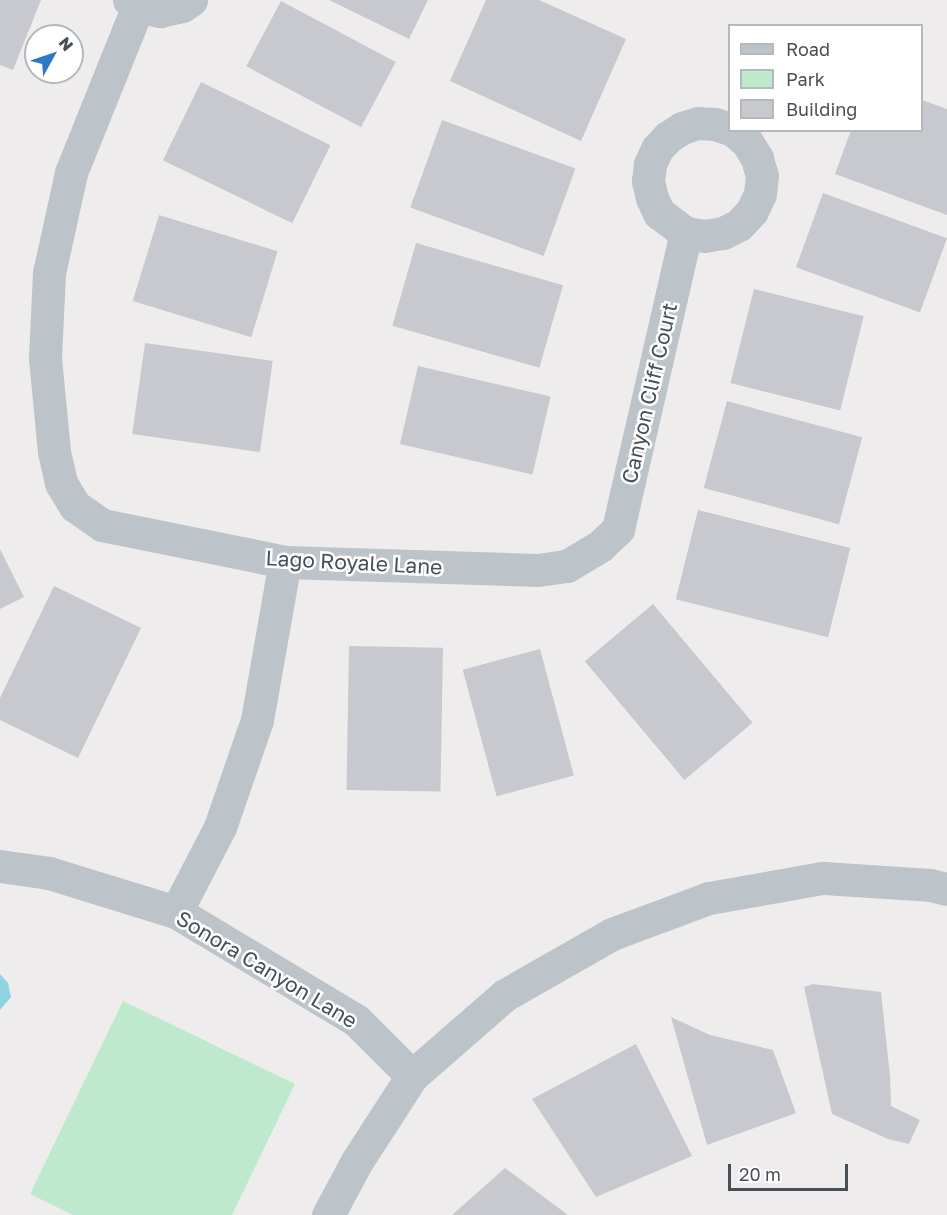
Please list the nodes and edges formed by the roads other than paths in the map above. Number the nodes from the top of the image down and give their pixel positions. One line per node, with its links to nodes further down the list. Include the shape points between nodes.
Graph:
1 (191, 0): 2 (street, via 160,11)
2 (134, 3): 7 (street, Lago Royale Lane, via 71,173 49,273 45,358 54,452 61,483 75,506 102,525)
3 (728, 129): 5 (street, via 698,123 682,128 668,136 650,164 648,181 659,213)
4 (734, 132): 5 (street, via 747,142 762,176 760,194 752,211 739,225 723,233)
5 (686, 233): 6 (street, Canyon Cliff Court, via 618,529)
6 (600, 546): 7 (street, Lago Royale Lane, via 567,566 538,570)
7 (285, 562): 10 (street, via 257,720 220,827)
8 (0, 867): 10 (street, Sonora Canyon Lane, via 49,873)
9 (947, 889): 11 (street, via 823,878 709,898 612,934 505,995)
10 (176, 912): 11 (street, Sonora Canyon Lane, via 356,1020)
11 (412, 1076): 12 (street, via 357,1161)
12 (328, 1215)

